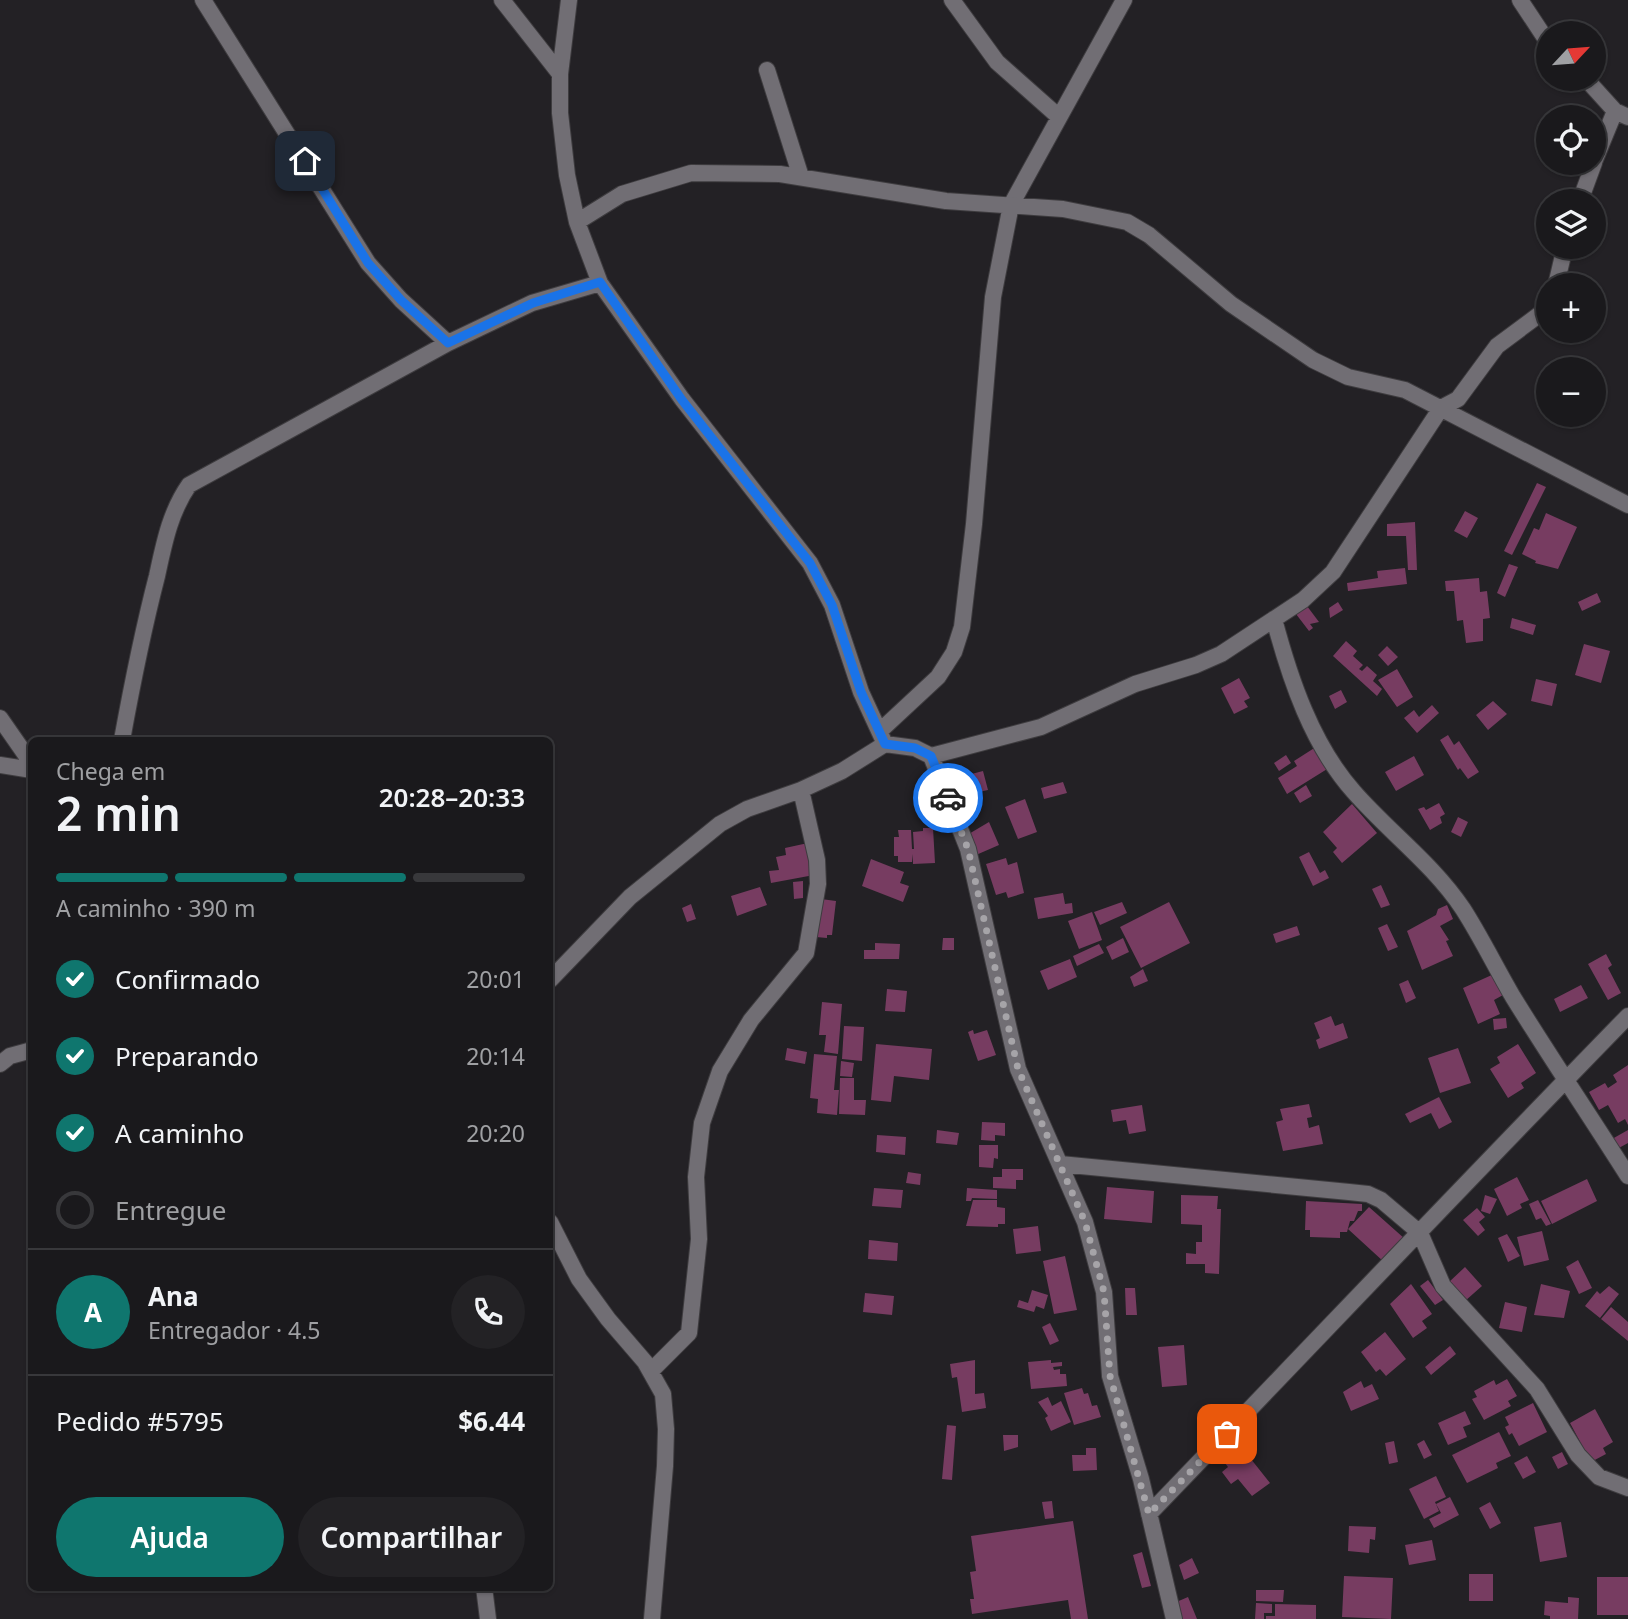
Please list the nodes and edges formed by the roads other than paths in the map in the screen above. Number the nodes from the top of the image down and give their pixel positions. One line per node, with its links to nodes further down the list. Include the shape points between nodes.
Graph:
1 (203, 0): 19 (street, via 368,263)
2 (502, 0): 9 (street)
3 (569, 0): 9 (street)
4 (952, 0): 12 (street, via 997,62)
5 (1124, 0): 12 (street)
6 (1520, 0): 7 (street)
7 (1536, 24)
8 (767, 70): 14 (street)
9 (560, 74): 16 (street, via 559,113)
10 (1598, 91): 11 (street)
11 (1622, 114): 13 (street)
12 (1059, 117): 15 (street)
13 (1606, 142)
14 (801, 177): 15 (street, via 946,201); 16 (street, via 691,173 622,194)
15 (1011, 205): 20 (street, via 1063,209 1127,222 1231,304 1313,360 1348,377 1405,390); 25 (street, via 993,297 962,627 954,652 938,677)
16 (577, 222): 17 (street)
17 (600, 282): 19 (street, via 533,303); 25 (street, via 682,400 810,563 832,605 861,692)
18 (1536, 317): 20 (street, via 1497,346 1465,390)
19 (448, 343): 24 (street, via 189,485 169,527)
20 (1441, 408): 21 (street); 22 (street, via 1333,572)
21 (1628, 505)
22 (1274, 619): 26 (street, via 1220,654 1135,684 1041,727); 35 (street, via 1286,663 1334,766 1462,908)
23 (0, 718): 27 (street)
24 (123, 737)
25 (883, 737): 26 (street); 30 (street)
26 (931, 756): 36 (street, via 968,849 1018,1069)
27 (28, 758)
28 (0, 765): 29 (street)
29 (28, 769)
30 (801, 790): 31 (street, via 720,824 630,897); 40 (street, via 818,884 806,953 751,1020 720,1071 702,1124 696,1177 699,1239 689,1333)
31 (553, 976)
32 (1628, 1016): 35 (street)
33 (28, 1051): 34 (street)
34 (0, 1064)
35 (1566, 1078): 37 (street); 39 (street)
36 (1060, 1164): 39 (street, via 1367,1194); 42 (street, via 1085,1222 1104,1292 1110,1376)
37 (1628, 1176)
38 (553, 1228): 40 (street, via 579,1279)
39 (1420, 1233): 41 (street, via 1443,1286 1537,1389 1578,1455 1599,1477); 42 (street)
40 (652, 1371): 45 (street, via 663,1394 666,1429)
41 (1628, 1488)
42 (1149, 1514): 46 (street)
43 (484, 1591): 44 (street)
44 (488, 1619)
45 (652, 1619)
46 (1174, 1619)

